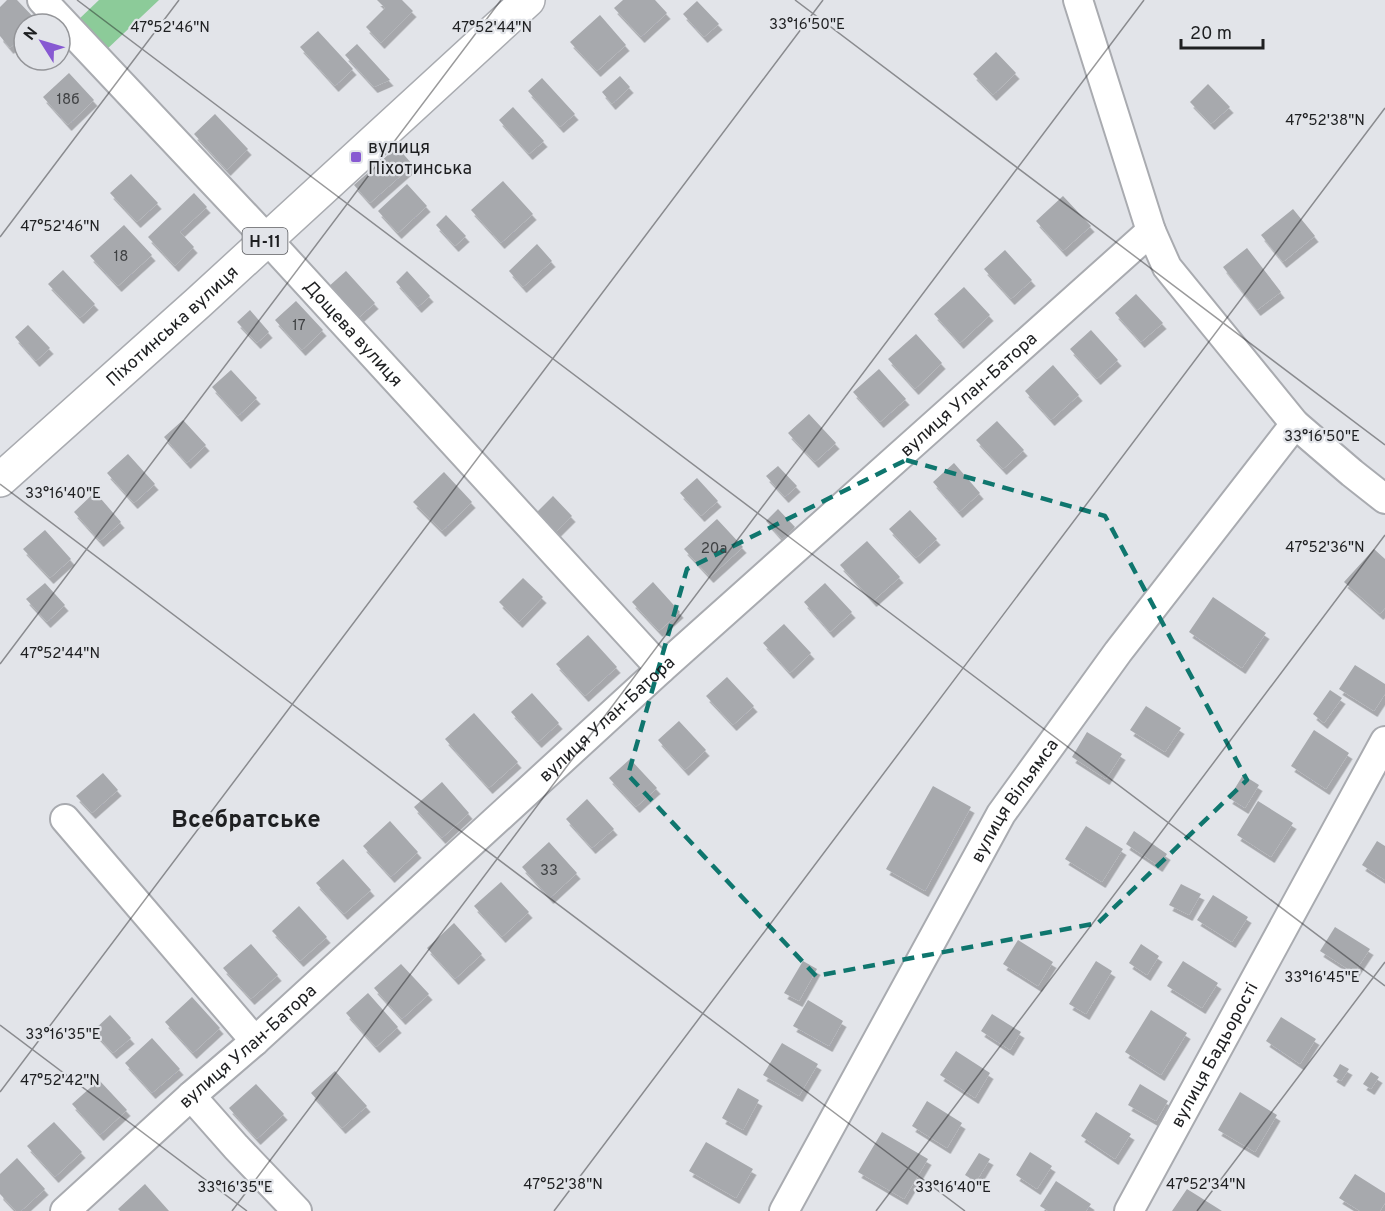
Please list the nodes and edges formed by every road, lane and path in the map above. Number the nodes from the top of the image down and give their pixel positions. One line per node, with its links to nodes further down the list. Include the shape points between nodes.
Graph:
1 (42, 0): 5 (street, Дощева вулиця)
2 (528, 0): 5 (main road, Піхотинська вулиця / Н-11)
3 (1078, 0): 4 (street)
4 (1151, 231): 6 (street, via 1167,267); 9 (street, вулиця Улан-Батора)
5 (267, 239): 7 (main road, Піхотинська вулиця / Н-11); 9 (street, Дощева вулиця)
6 (1295, 424): 8 (street); 16 (street, вулиця Вільямса, via 1118,652 1001,814)
7 (0, 480)
8 (1385, 499)
9 (661, 669): 12 (street, вулиця Улан-Батора)
10 (1385, 741): 17 (street, вулиця Бадьорості)
11 (65, 819): 12 (street)
12 (255, 1041): 13 (street, вулиця Улан-Батора)
13 (191, 1096): 14 (street, вулиця Улан-Батора); 15 (street)
14 (65, 1211)
15 (297, 1211)
16 (784, 1211)
17 (1129, 1211)

